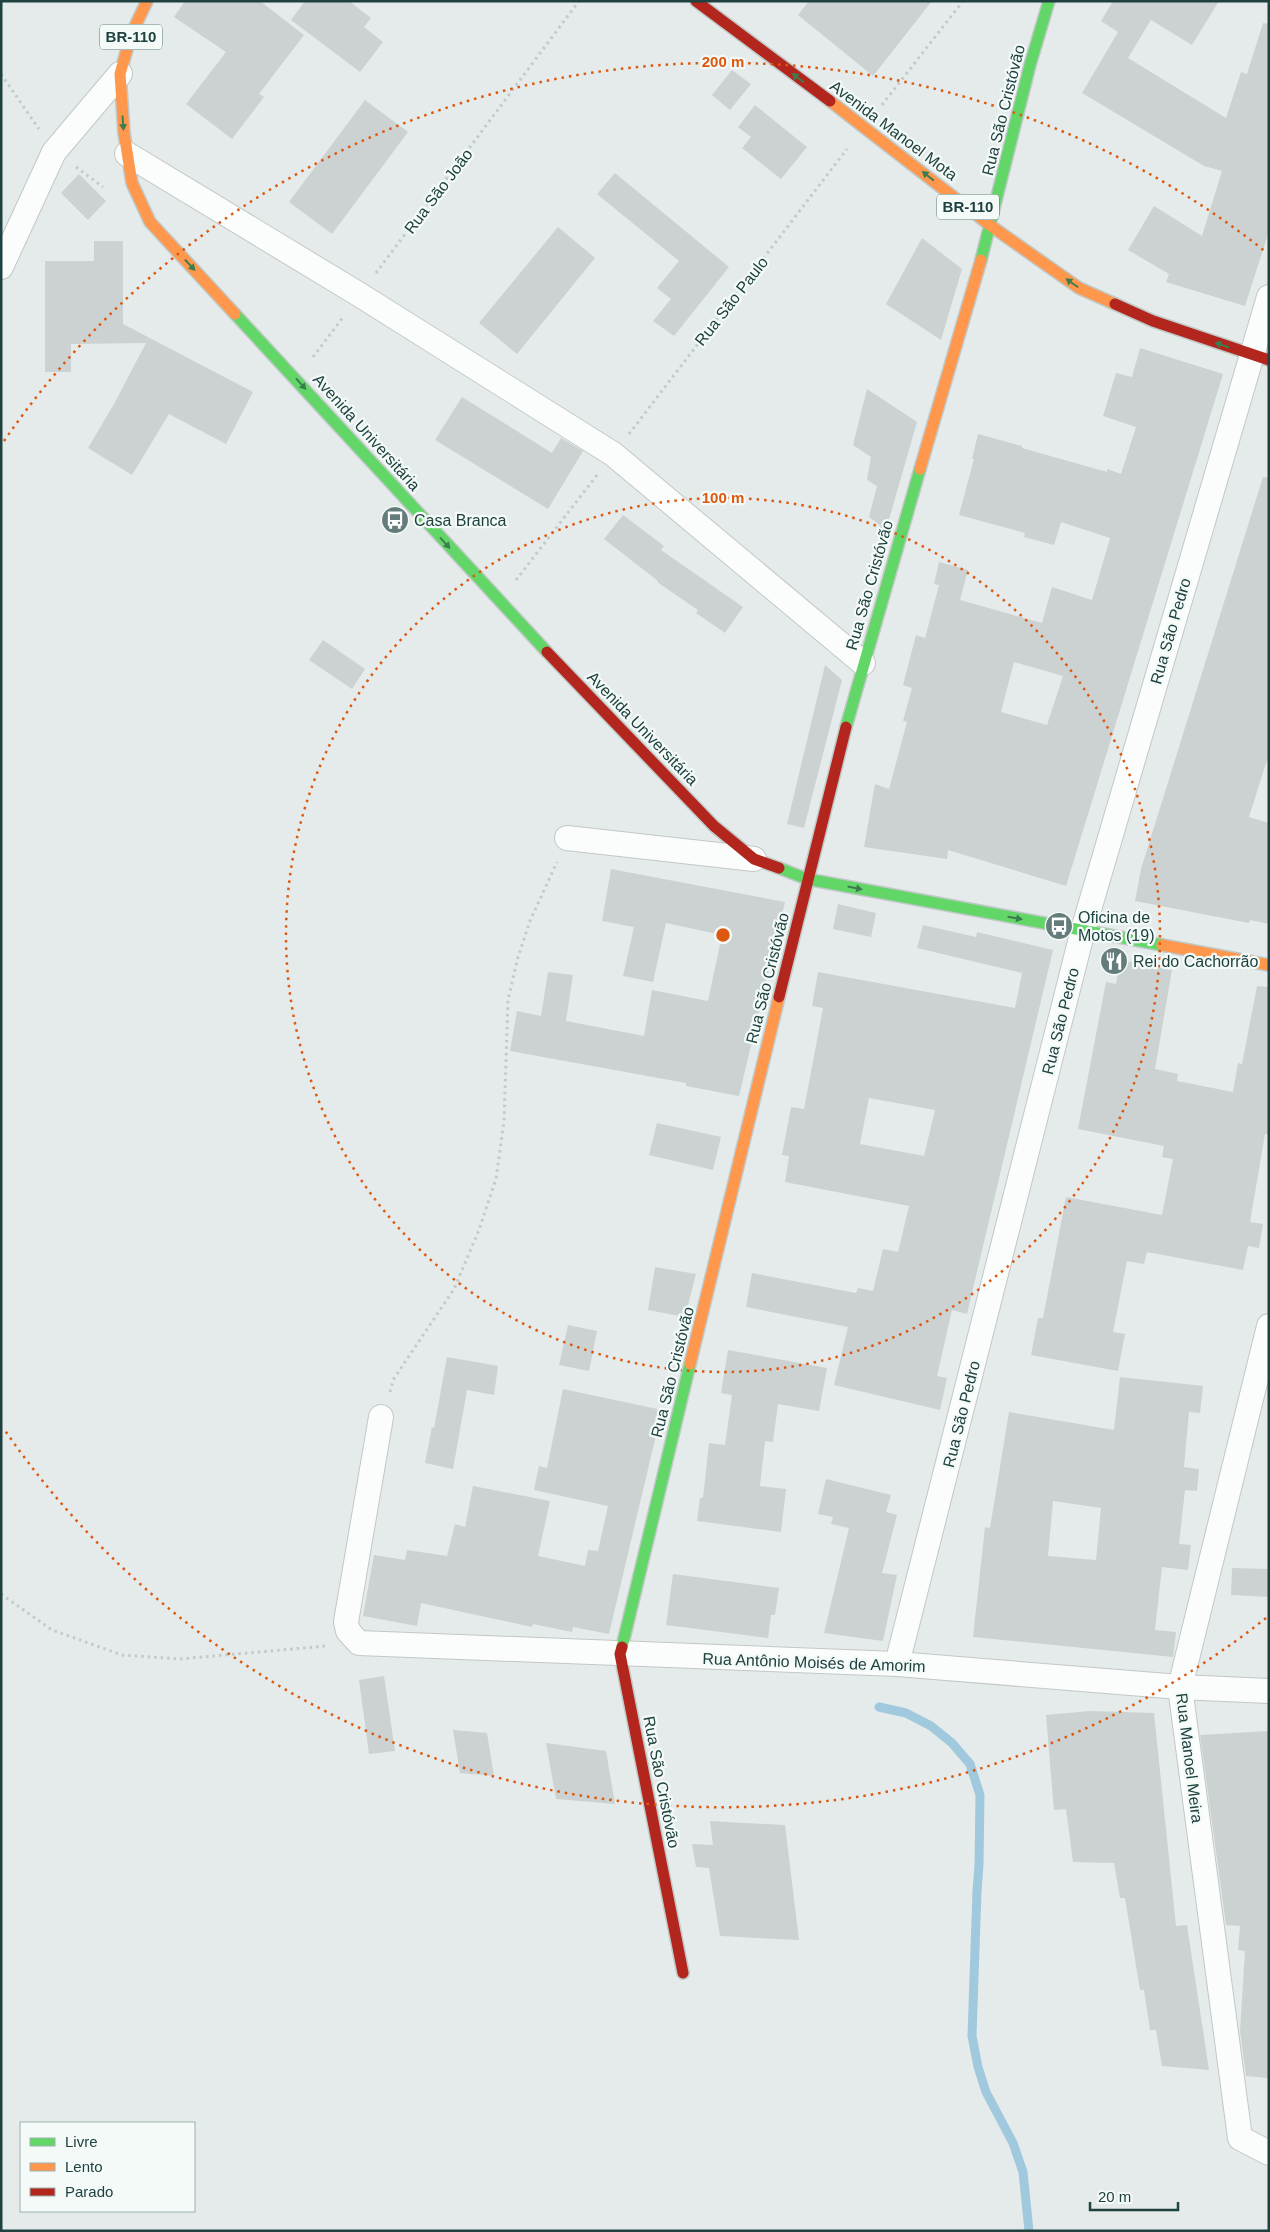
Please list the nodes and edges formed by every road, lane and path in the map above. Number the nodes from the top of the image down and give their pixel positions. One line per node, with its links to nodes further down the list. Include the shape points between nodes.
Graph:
1 (147, 1): 6 (main road, BR-110)
2 (579, 1): 11 (path, Rua São João)
3 (696, 1): 7 (main road, Avenida Manoel Mota / BR-110, one-way to 3)
4 (963, 1): 7 (path, Rua São Paulo)
5 (1049, 1): 9 (main road, Rua São Cristóvão)
6 (120, 74): 8 (main road, Avenida Universitária / BR-110, one-way to 8); 10 (street, via 54,152)
7 (864, 127): 9 (main road, Avenida Manoel Mota / BR-110, one-way to 7); 15 (path, Rua São Paulo)
8 (127, 154): 11 (street); 14 (main road, Avenida Universitária / BR-110, one-way to 14, via 132,183 150,222)
9 (991, 226): 13 (main road, Avenida Manoel Mota / BR-110, one-way to 9, via 1153,321 1079,288); 17 (main road, Rua São Cristóvão)
10 (1, 267)
11 (360, 296): 14 (path, Rua São João); 15 (street)
12 (1269, 297): 13 (street, Rua São Pedro)
13 (1260, 357): 21 (street, Rua São Pedro)
14 (297, 380): 16 (main road, Avenida Universitária / BR-110, one-way to 16)
15 (613, 454): 16 (path, Rua São Paulo); 17 (street)
16 (499, 602): 19 (main road, Avenida Universitária / BR-110, via 714,826)
17 (863, 663): 20 (main road, Rua São Cristóvão)
18 (567, 838): 19 (street); 24 (path, via 530,921 508,1000 504,1121 496,1179 454,1289 394,1380)
19 (754, 859): 20 (main road, Avenida Universitária / BR-110)
20 (807, 879): 21 (main road, BR-110, one-way to 21); 27 (main road, Rua São Cristóvão)
21 (1083, 930): 22 (main road, BR-110); 28 (street, Rua São Pedro)
22 (1269, 965)
23 (1269, 1326): 29 (street, Rua Manoel Meira)
24 (381, 1417): 26 (street, via 346,1622 348,1631)
25 (1, 1594): 26 (path, via 52,1630 122,1654 180,1659)
26 (359, 1643): 27 (street, Rua Antônio Moisés de Amorim)
27 (620, 1654): 28 (street, Rua Antônio Moisés de Amorim); 31 (main road, Rua São Cristóvão)
28 (897, 1664): 29 (street, Rua Antônio Moisés de Amorim)
29 (1180, 1687): 30 (street, Rua Antônio Moisés de Amorim); 32 (street, Rua Manoel Meira, via 1240,2138)
30 (1269, 1691)
31 (683, 1973)
32 (1269, 2154)

